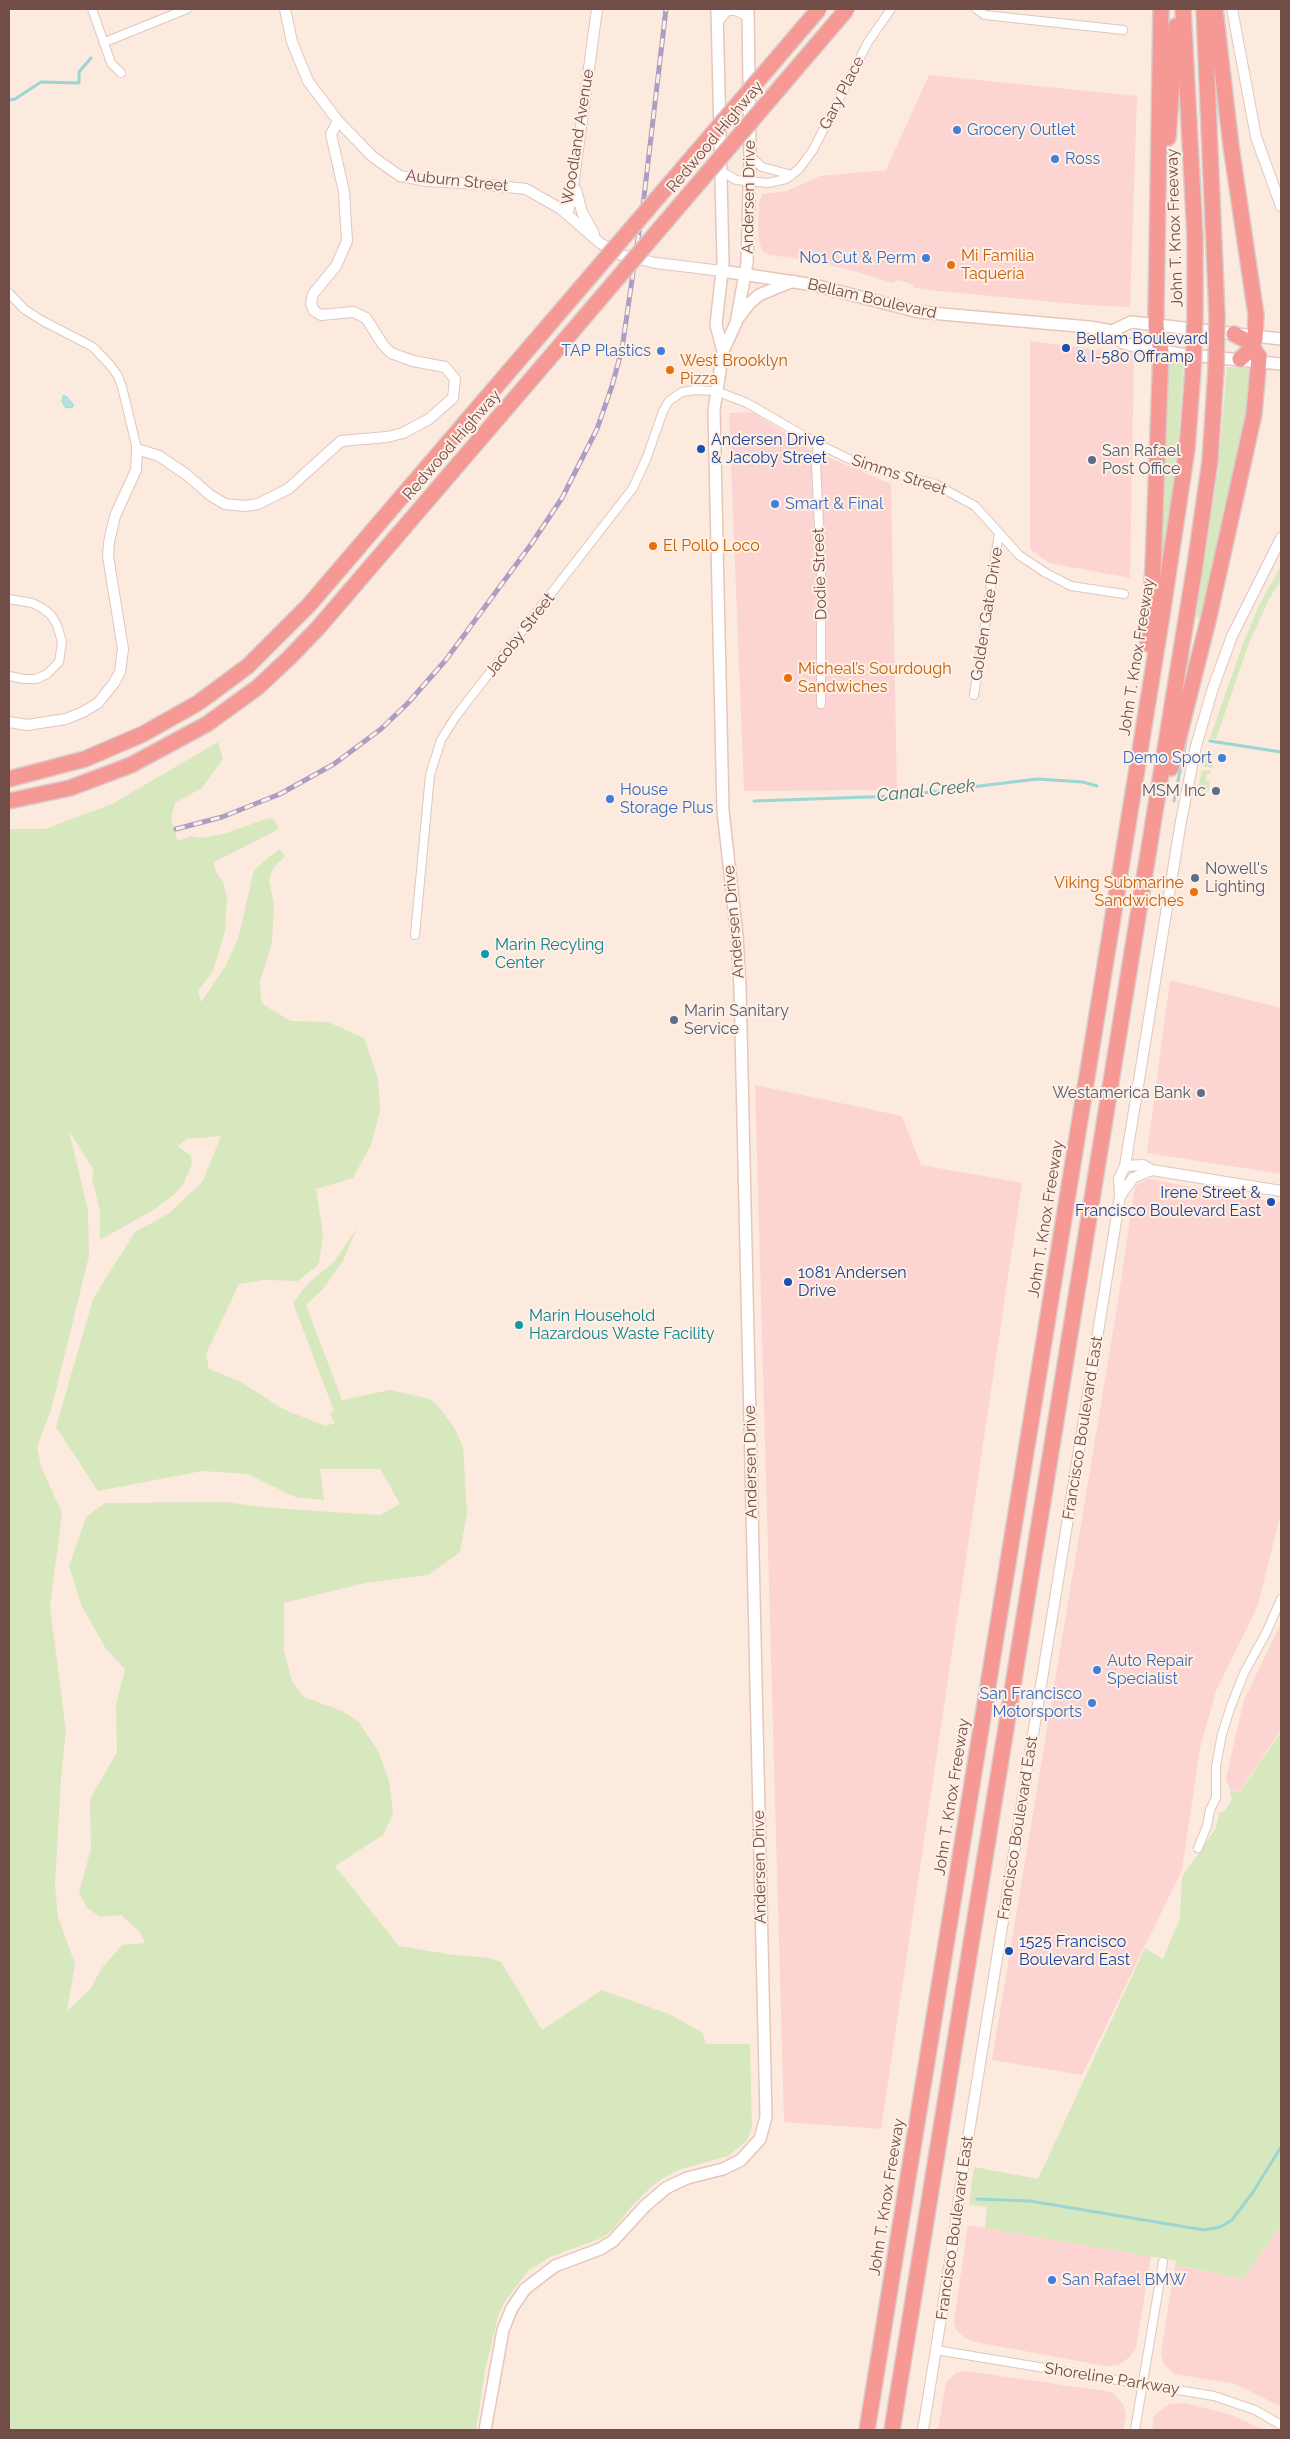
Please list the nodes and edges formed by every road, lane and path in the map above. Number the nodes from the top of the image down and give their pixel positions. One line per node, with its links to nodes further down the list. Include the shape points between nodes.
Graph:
1 (92, 9): 19 (street)
2 (186, 9): 19 (street)
3 (285, 9): 21 (street, Auburn Street, via 292,42 308,81)
4 (597, 9): 25 (street, Woodland Avenue)
5 (718, 9): 17 (main road, Andersen Drive)
6 (819, 9): 58 (highway, Redwood Highway, bridge, via 309,605 248,666 198,703 143,734 86,759)
7 (847, 9): 59 (highway, Redwood Highway, bridge, via 289,658 258,687 207,724 131,765 70,788)
8 (891, 9): 24 (street, Gary Place, via 868,42 814,150)
9 (976, 9): 18 (street, via 985,16)
10 (1160, 9): 27 (highway)
11 (1178, 9): 27 (highway, via 1168,143)
12 (1184, 9): 57 (highway, John T. Knox Freeway, bridge, via 1194,216 1193,370 1181,490)
13 (1204, 9): 60 (highway, bridge, via 1217,316 1212,440 1202,524)
14 (1215, 9): 40 (highway, via 1256,315)
15 (1232, 9): 28 (street, via 1256,137)
16 (748, 12): 17 (street, via 728,10); 22 (main road, Andersen Drive)
17 (718, 21): 23 (main road, Andersen Drive)
18 (1123, 30)
19 (105, 42): 20 (street, via 111,63)
20 (121, 73)
21 (338, 121): 29 (street, Auburn Street, via 373,157 400,176 526,189); 48 (street, via 331,134 344,192 347,241 336,266 312,294 311,304 314,311 322,315 360,314 391,353 445,367 455,379 452,401 403,433 341,441 280,494 245,506 216,500 169,462)
22 (750, 156): 24 (street, via 762,167); 26 (main road, Andersen Drive)
23 (721, 171): 26 (street, Gary Place, via 730,178); 31 (main road, Andersen Drive)
24 (792, 175): 26 (street, Gary Place, via 774,183)
25 (574, 177): 29 (street, Woodland Avenue); 30 (street, via 579,205)
26 (749, 183): 32 (main road, Andersen Drive)
27 (1158, 201): 36 (highway)
28 (1281, 206)
29 (567, 214): 30 (street, Woodland Avenue)
30 (600, 243): 31 (street, Woodland Avenue, via 632,259)
31 (722, 271): 32 (main road, Bellam Boulevard); 41 (main road, Andersen Drive, via 716,325)
32 (746, 273): 33 (main road, Bellam Boulevard); 35 (main road, Andersen Drive)
33 (794, 281): 35 (main road, via 759,295); 37 (main road, Bellam Boulevard, via 919,312 1068,324)
34 (9, 293): 48 (street, via 41,320 93,347 110,365 122,387)
35 (736, 323): 41 (main road, Andersen Drive)
36 (1156, 326): 37 (main road, Bellam Boulevard, via 1130,322); 38 (main road, Bellam Boulevard); 42 (highway)
37 (1112, 331): 42 (main road, Bellam Boulevard, via 1123,343)
38 (1234, 334): 40 (highway)
39 (1281, 339): 40 (main road)
40 (1254, 340): 43 (highway); 44 (highway)
41 (723, 351): 46 (main road, Andersen Drive)
42 (1161, 352): 43 (main road, Bellam Boulevard); 57 (highway, via 1152,586)
43 (1240, 360): 44 (main road, Bellam Boulevard)
44 (1259, 362): 45 (main road, Bellam Boulevard); 60 (highway, via 1252,424 1212,603)
45 (1281, 364)
46 (716, 392): 47 (street, Simms Street, via 747,403); 61 (street, Jacoby Street, via 689,390 669,401 633,488 448,727 436,751 430,775); 72 (main road, Andersen Drive, via 723,805 740,987 766,2118 757,2144 740,2160 666,2188 613,2241 555,2266 525,2289 503,2330)
47 (818, 444): 49 (street, Simms Street, via 876,471 921,480 948,490 975,506); 55 (street, Dodie Street)
48 (137, 449): 56 (street, via 136,470 115,516 109,542 108,556 123,649 120,672 98,703 84,712 66,719 27,725)
49 (1000, 533): 51 (street, Simms Street, via 1031,564 1071,586); 54 (street, Golden Gate Drive)
50 (1281, 539): 62 (street, Francisco Boulevard East, via 1230,641 1196,746)
51 (1124, 594)
52 (9, 599): 53 (street, via 32,603 51,615 62,642 59,662 47,674 30,679)
53 (9, 676)
54 (974, 696)
55 (821, 704)
56 (9, 722)
57 (1138, 762): 73 (highway, John T. Knox Freeway)
58 (9, 779)
59 (9, 802)
60 (1148, 856): 74 (highway)
61 (415, 935)
62 (1125, 1166): 63 (street, via 1143,1165); 65 (street, Francisco Boulevard East, via 1119,1179)
63 (1152, 1170): 64 (street); 65 (street, Francisco Boulevard East, via 1134,1178)
64 (1281, 1191)
65 (1120, 1196): 69 (street, Francisco Boulevard East)
66 (1281, 1599): 67 (street, via 1229,1711 1215,1774 1216,1798)
67 (1198, 1848)
68 (1163, 2262): 70 (street)
69 (936, 2350): 70 (street, Shoreline Parkway); 75 (street, Francisco Boulevard East)
70 (1143, 2384): 71 (street, Shoreline Parkway, via 1225,2398); 76 (street)
71 (1281, 2425)
72 (485, 2430)
73 (866, 2430)
74 (892, 2430)
75 (924, 2430)
76 (1135, 2430)

